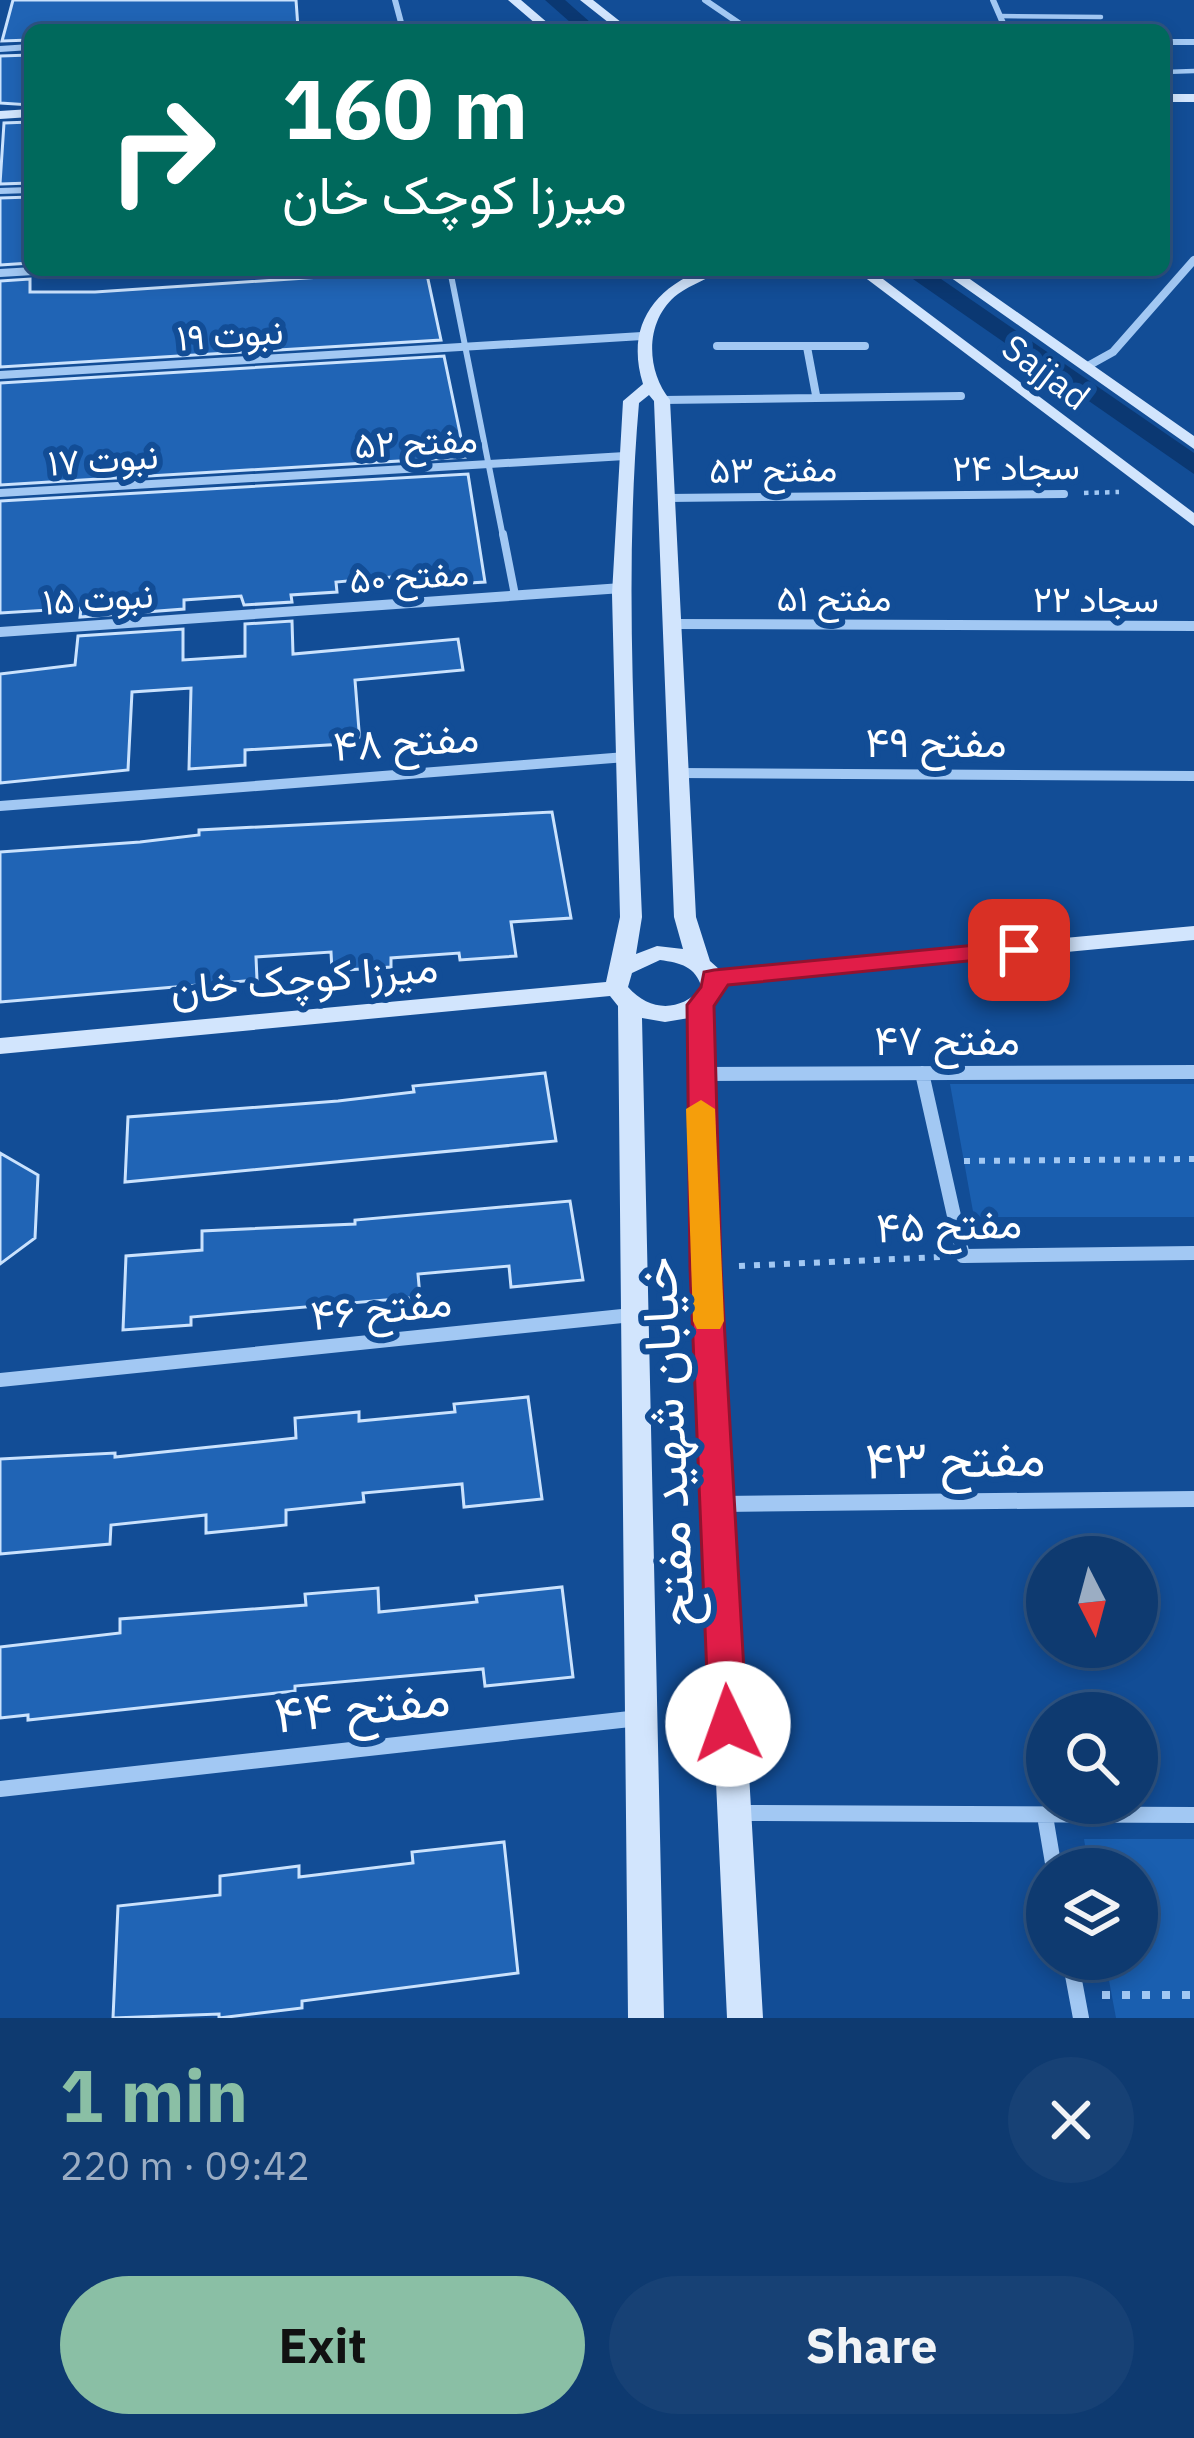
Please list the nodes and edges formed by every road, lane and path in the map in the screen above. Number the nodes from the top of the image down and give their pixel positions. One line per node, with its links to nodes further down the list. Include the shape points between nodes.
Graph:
1 (514, 0): 7 (street)
2 (586, 0): 8 (street)
3 (705, 0): 9 (street)
4 (993, 0): 5 (street)
5 (1000, 16): 6 (lane); 10 (street)
6 (1101, 17)
7 (542, 24)
8 (617, 24)
9 (740, 24)
10 (1003, 24)
11 (1194, 260): 21 (street, via 1113,352)
12 (452, 276): 17 (lane)
13 (699, 276): 16 (street, via 661,300)
14 (870, 276): 30 (street, Sajjad)
15 (956, 276): 21 (street, Sajjad)
16 (642, 336): 17 (street, نبوت ۱۹); 23 (street, خیابان شهید مفتح)
17 (463, 346): 22 (street, نبوت ۱۹); 28 (lane)
18 (717, 346): 20 (street)
19 (865, 346): 20 (street)
20 (807, 347): 24 (street)
21 (1086, 367): 26 (street, Sajjad)
22 (0, 375)
23 (656, 394): 24 (street); 27 (street, خیابان شهید مفتح, via 631,401); 34 (street, خیابان شهید مفتح)
24 (817, 395): 25 (street)
25 (962, 396)
26 (1194, 443)
27 (625, 455): 28 (street, مفتح ۵۲); 36 (street, خیابان شهید مفتح)
28 (487, 466): 29 (street, مفتح ۵۲); 37 (lane)
29 (209, 480): 31 (street, نبوت ۱۷)
30 (1153, 490): 32 (path, سجاد ۲۴); 35 (street, Sajjad)
31 (0, 493)
32 (1064, 494): 33 (street, سجاد ۲۴)
33 (880, 495): 34 (street, مفتح ۵۳)
34 (667, 498): 39 (street, خیابان شهید مفتح)
35 (1194, 521)
36 (622, 588): 37 (street, مفتح ۵۰); 43 (street, خیابان شهید مفتح)
37 (515, 595): 38 (street, مفتح ۵۰)
38 (199, 617): 42 (street, نبوت ۱۵)
39 (670, 624): 40 (street, مفتح ۵۱); 44 (street, خیابان شهید مفتح)
40 (998, 626): 41 (street, سجاد ۲۲)
41 (1194, 626)
42 (0, 632)
43 (626, 757): 46 (street, مفتح ۴۸); 49 (street, خیابان شهید مفتح, via 631,917)
44 (678, 773): 45 (street, مفتح ۴۹); 48 (street, خیابان شهید مفتح, via 686,917)
45 (1194, 776)
46 (0, 806)
47 (1194, 933): 48 (street)
48 (704, 982): 49 (street, via 658,1014); 49 (street, via 657,953); 53 (street, خیابان شهید مفتح)
49 (623, 987): 50 (street, میرزا کوچک خان); 59 (street, خیابان شهید مفتح)
50 (0, 1046)
51 (1194, 1072): 52 (street, مفتح ۴۷)
52 (922, 1073): 53 (street, مفتح ۴۷); 55 (street)
53 (699, 1074): 58 (street, خیابان شهید مفتح)
54 (1194, 1159): 55 (path)
55 (942, 1161): 57 (street)
56 (1194, 1253): 57 (street, مفتح ۴۵)
57 (963, 1256): 58 (path, مفتح ۴۵)
58 (706, 1267): 62 (street, خیابان شهید مفتح)
59 (633, 1315): 60 (street, مفتح ۴۶); 63 (street, خیابان شهید مفتح)
60 (0, 1380)
61 (1194, 1499): 62 (street, مفتح ۴۳)
62 (717, 1504): 65 (street, خیابان شهید مفتح)
63 (640, 1718): 64 (street, مفتح ۴۴); 72 (street, خیابان شهید مفتح)
64 (0, 1789)
65 (733, 1813): 68 (street); 73 (street, خیابان شهید مفتح)
66 (1158, 1815): 67 (street)
67 (1194, 1815)
68 (1026, 1816)
69 (1074, 1980): 70 (street)
70 (1076, 1994): 71 (path); 74 (street)
71 (1194, 1995)
72 (646, 2018)
73 (745, 2018)
74 (1081, 2018)

